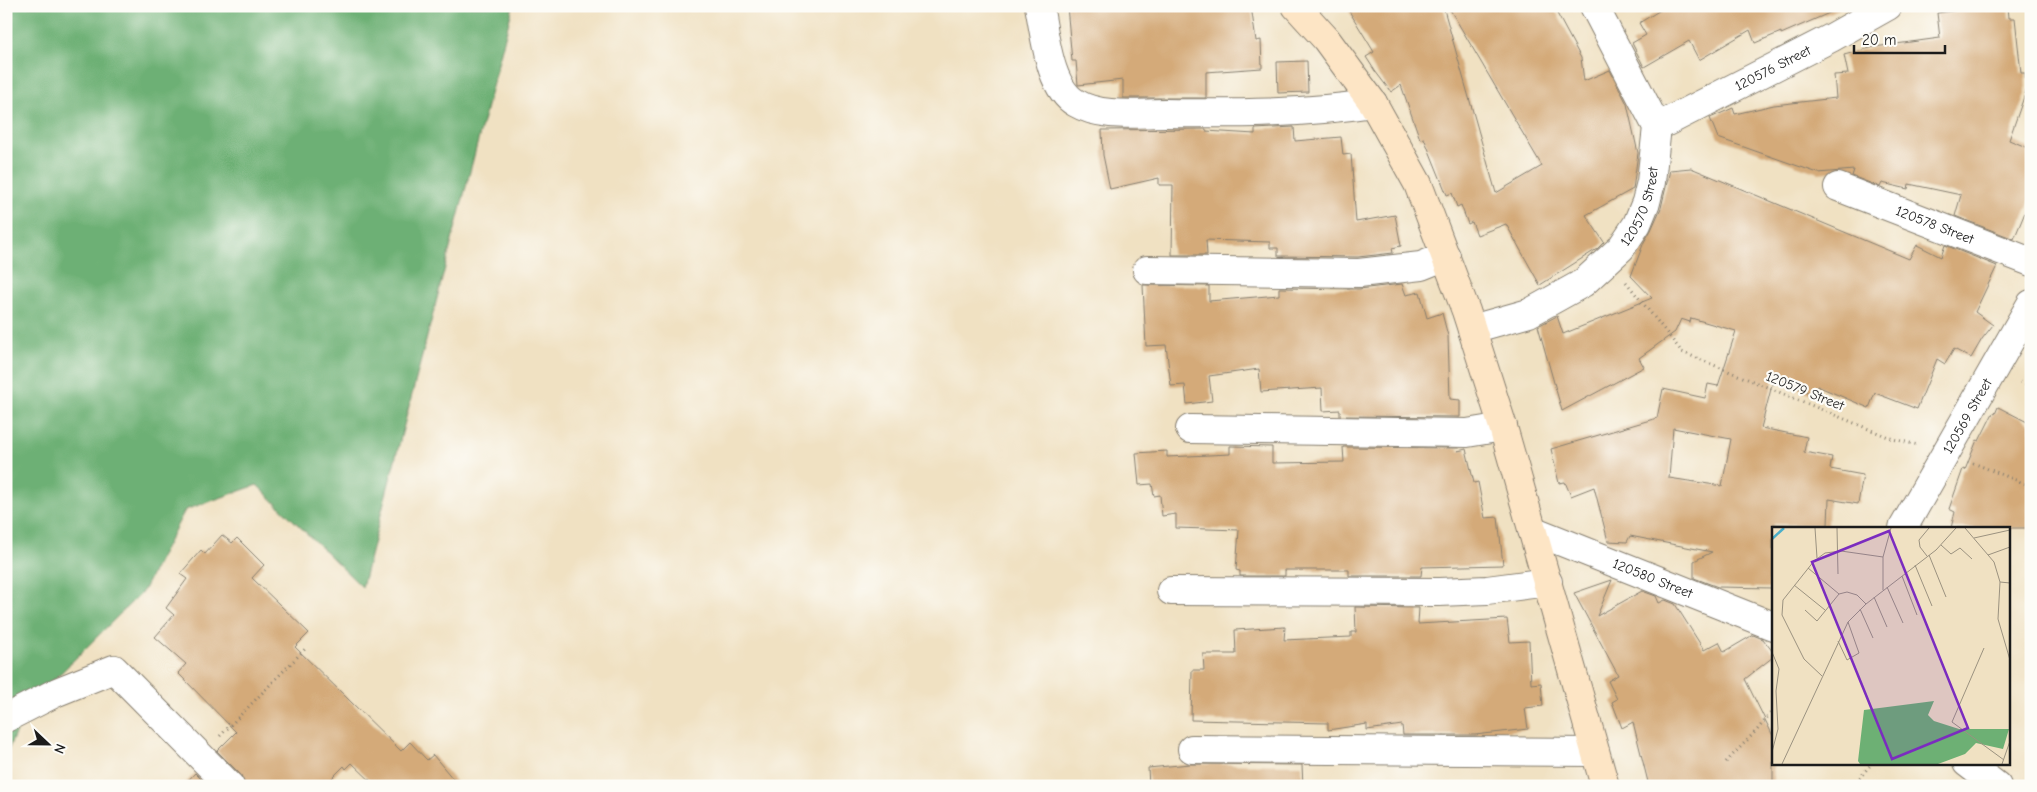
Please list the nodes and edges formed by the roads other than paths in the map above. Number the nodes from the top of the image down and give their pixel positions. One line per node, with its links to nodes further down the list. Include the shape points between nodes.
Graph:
1 (1039, 6): 5 (street, via 1051,63 1060,88 1075,103 1102,112 1232,114 1330,110)
2 (1296, 6): 5 (street, via 1326,38)
3 (1594, 6): 6 (street)
4 (1888, 6): 6 (street, 120576 Street)
5 (1373, 103): 8 (street, via 1418,184)
6 (1657, 127): 12 (street, 120570 Street, via 1646,202 1637,224 1621,248 1583,283 1529,313)
7 (1838, 186): 9 (street, 120578 Street)
8 (1446, 256): 10 (street, via 1421,266 1360,273); 12 (street)
9 (2031, 262)
10 (1147, 270)
11 (2031, 304): 15 (street, 120569 Street)
12 (1472, 329): 13 (street)
13 (1503, 427): 14 (street, via 1467,433); 16 (street)
14 (1190, 430)
15 (1904, 527)
16 (1532, 530): 17 (street); 19 (street, 120580 Street)
17 (1548, 582): 18 (street, via 1439,592); 22 (street)
18 (1171, 591)
19 (1772, 626)
20 (6, 718): 24 (street, via 57,692 114,669)
21 (1192, 749): 22 (street)
22 (1595, 752): 25 (street)
23 (1968, 764): 26 (street)
24 (230, 786)
25 (1605, 786)
26 (1997, 786)

